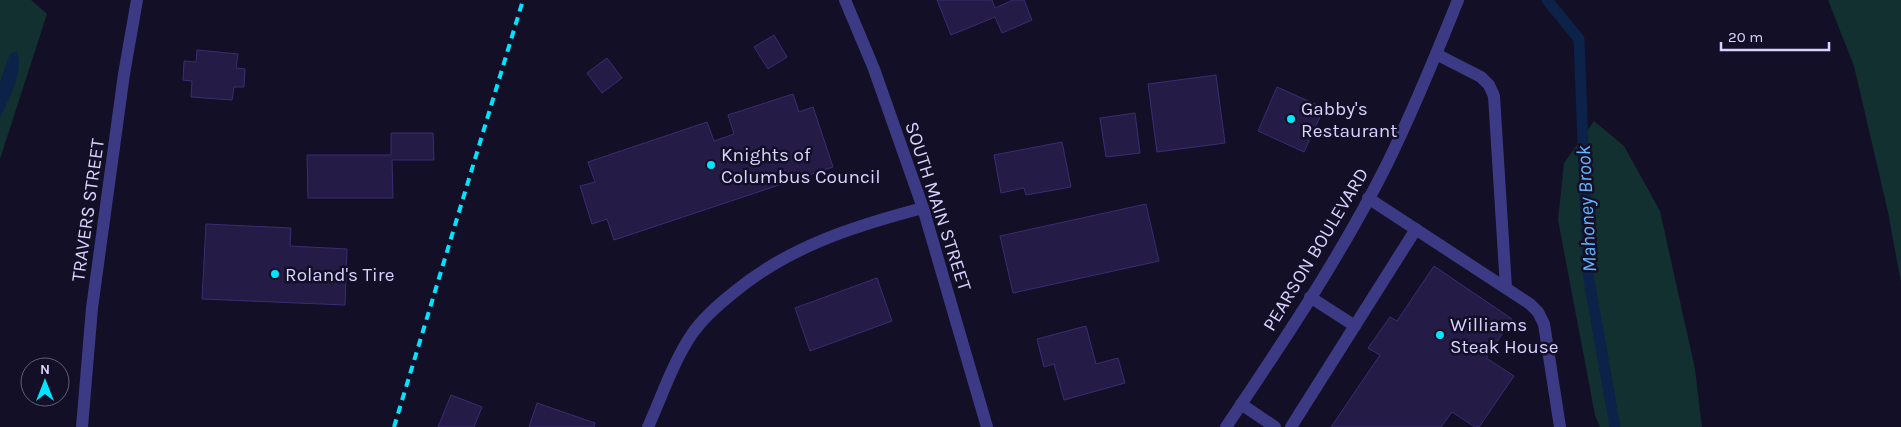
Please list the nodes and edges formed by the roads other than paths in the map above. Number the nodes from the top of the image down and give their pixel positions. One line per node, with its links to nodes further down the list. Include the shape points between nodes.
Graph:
1 (137, 0): 12 (street, TRAVERS STREET, via 94,298)
2 (845, 0): 6 (street, SOUTH MAIN STREET, via 874,69)
3 (1458, 0): 4 (street, PEARSON BOULEVARD)
4 (1436, 54): 5 (street, PEARSON BOULEVARD, via 1387,164); 8 (street, via 1481,77 1494,96)
5 (1368, 198): 7 (street); 9 (street, PEARSON BOULEVARD)
6 (923, 208): 13 (street, via 864,223 815,242 743,284 693,333 678,358); 14 (street, SOUTH MAIN STREET)
7 (1416, 229): 8 (street); 10 (street)
8 (1506, 288): 18 (street, via 1530,304 1544,324)
9 (1310, 298): 10 (street); 11 (street, PEARSON BOULEVARD)
10 (1355, 326): 17 (street)
11 (1241, 404): 15 (street, PEARSON BOULEVARD); 16 (street)
12 (82, 427)
13 (648, 427)
14 (987, 427)
15 (1226, 427)
16 (1275, 427)
17 (1291, 427)
18 (1560, 427)

